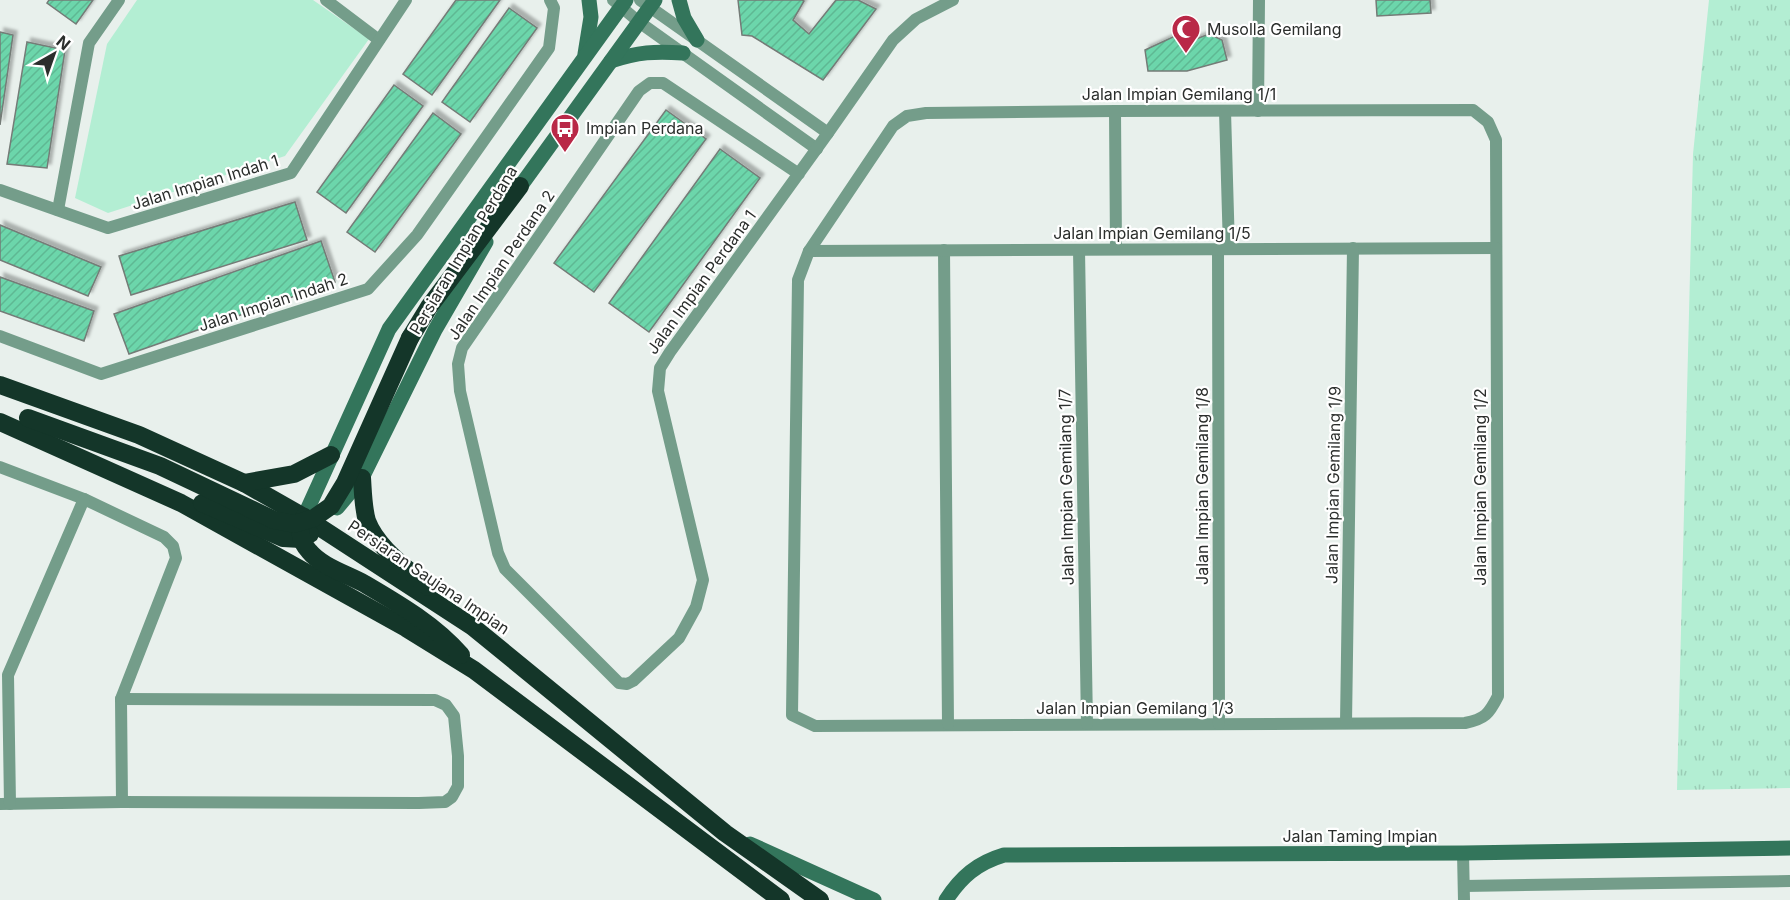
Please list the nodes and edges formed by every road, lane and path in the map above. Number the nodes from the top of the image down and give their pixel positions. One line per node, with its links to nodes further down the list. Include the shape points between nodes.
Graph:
1 (119, 0): 25 (street, via 89,44)
2 (326, 0): 12 (street)
3 (406, 0): 12 (street, Jalan Impian Indah 1)
4 (590, 0): 15 (street)
5 (679, 0): 13 (street)
6 (953, 0): 20 (street, Jalan Impian Perdana 1, via 916,19 894,40)
7 (1259, 0): 19 (street)
8 (648, 2): 11 (street, Persiaran Impian Perdana); 13 (street)
9 (620, 3): 11 (street); 15 (street, Persiaran Impian Perdana)
10 (552, 4): 33 (street, Jalan Impian Indah 2, via 549,48 417,235 368,289 101,374)
11 (639, 22): 14 (street); 16 (street, Persiaran Impian Perdana)
12 (379, 40): 25 (street, Jalan Impian Indah 1, via 291,173 108,228)
13 (697, 40): 20 (street)
14 (683, 53): 16 (street, via 635,53); 21 (street)
15 (585, 57): 37 (street, Persiaran Impian Perdana, via 389,329)
16 (611, 61): 23 (street, Persiaran Impian Perdana)
17 (1115, 111): 18 (street, Jalan Impian Gemilang 1/1); 28 (street); 32 (street, Jalan Impian Gemilang 1/1, via 907,116 893,126)
18 (1225, 111): 19 (street, Jalan Impian Gemilang 1/1); 29 (street, Jalan Impian Gemilang 1/8)
19 (1258, 111): 27 (street, Jalan Impian Gemilang 1/1, via 1473,110 1488,122 1496,140)
20 (828, 134): 21 (street, Jalan Impian Perdana 1)
21 (817, 149): 22 (street, Jalan Impian Perdana 1)
22 (799, 174): 46 (street, Jalan Impian Perdana 1, via 660,368 658,391 703,580 696,607); 46 (street, Jalan Impian Perdana 2, via 663,83 650,83 639,91 462,348 460,391 505,569 619,683 633,681)
23 (520, 186): 35 (highway, bridge, via 410,338 345,483 331,506 314,518 294,524 274,520 160,466); 39 (street, Persiaran Impian Perdana, via 435,330)
24 (0, 190): 25 (street, Jalan Impian Indah 1)
25 (58, 210)
26 (1353, 248): 27 (street, Jalan Impian Gemilang 1/5); 29 (street, Jalan Impian Gemilang 1/5); 51 (street, Jalan Impian Gemilang 1/9)
27 (1496, 248): 50 (street, Jalan Impian Gemilang 1/2, via 1498,696 1491,710)
28 (1116, 249): 29 (street, Jalan Impian Gemilang 1/5); 31 (street, Jalan Impian Gemilang 1/5)
29 (1223, 249): 54 (street, Jalan Impian Gemilang 1/8)
30 (944, 250): 31 (street, Jalan Impian Gemilang 1/5); 32 (street, Jalan Impian Gemilang 1/5); 52 (street)
31 (1079, 250): 53 (street, Jalan Impian Gemilang 1/7)
32 (809, 251): 49 (street, Jalan Impian Gemilang 1/1, via 798,280)
33 (0, 336)
34 (0, 384): 40 (highway, Persiaran Saujana Impian, via 139,435)
35 (0, 411)
36 (0, 422): 42 (highway)
37 (331, 455): 40 (highway, via 294,474); 43 (street, Persiaran Impian Perdana)
38 (0, 467): 41 (street)
39 (362, 478): 43 (street, Persiaran Impian Perdana, via 337,507); 45 (highway, via 368,521 377,538)
40 (244, 483): 43 (highway, Persiaran Saujana Impian)
41 (84, 499): 48 (street, via 165,537 176,558); 56 (street, via 8,675)
42 (181, 503): 44 (highway, via 202,503 283,538); 47 (highway)
43 (310, 521): 44 (highway, via 299,532); 45 (highway, Persiaran Saujana Impian)
44 (301, 539): 47 (highway, via 322,561 430,625 447,638)
45 (473, 627): 57 (highway, Persiaran Saujana Impian)
46 (679, 638)
47 (474, 670): 62 (highway)
48 (122, 699): 55 (street); 55 (street, via 435,700 446,705 454,716 458,756 458,786 445,802)
49 (792, 715): 52 (street, Jalan Impian Gemilang 1/3, via 815,726)
50 (1479, 720): 51 (street, Jalan Impian Gemilang 1/3)
51 (1346, 723): 54 (street, Jalan Impian Gemilang 1/3)
52 (948, 724): 53 (street, Jalan Impian Gemilang 1/3)
53 (1087, 724): 54 (street, Jalan Impian Gemilang 1/3)
54 (1219, 724)
55 (122, 802): 56 (street)
56 (5, 804)
57 (725, 833): 63 (highway, Persiaran Saujana Impian); 64 (street)
58 (1790, 848): 59 (street, Jalan Taming Impian)
59 (1463, 853): 61 (street); 65 (street, Jalan Taming Impian, via 1004,855 985,860)
60 (1790, 881): 61 (street)
61 (1464, 886): 66 (street)
62 (781, 900)
63 (820, 900)
64 (874, 900)
65 (945, 900)
66 (1464, 900)

